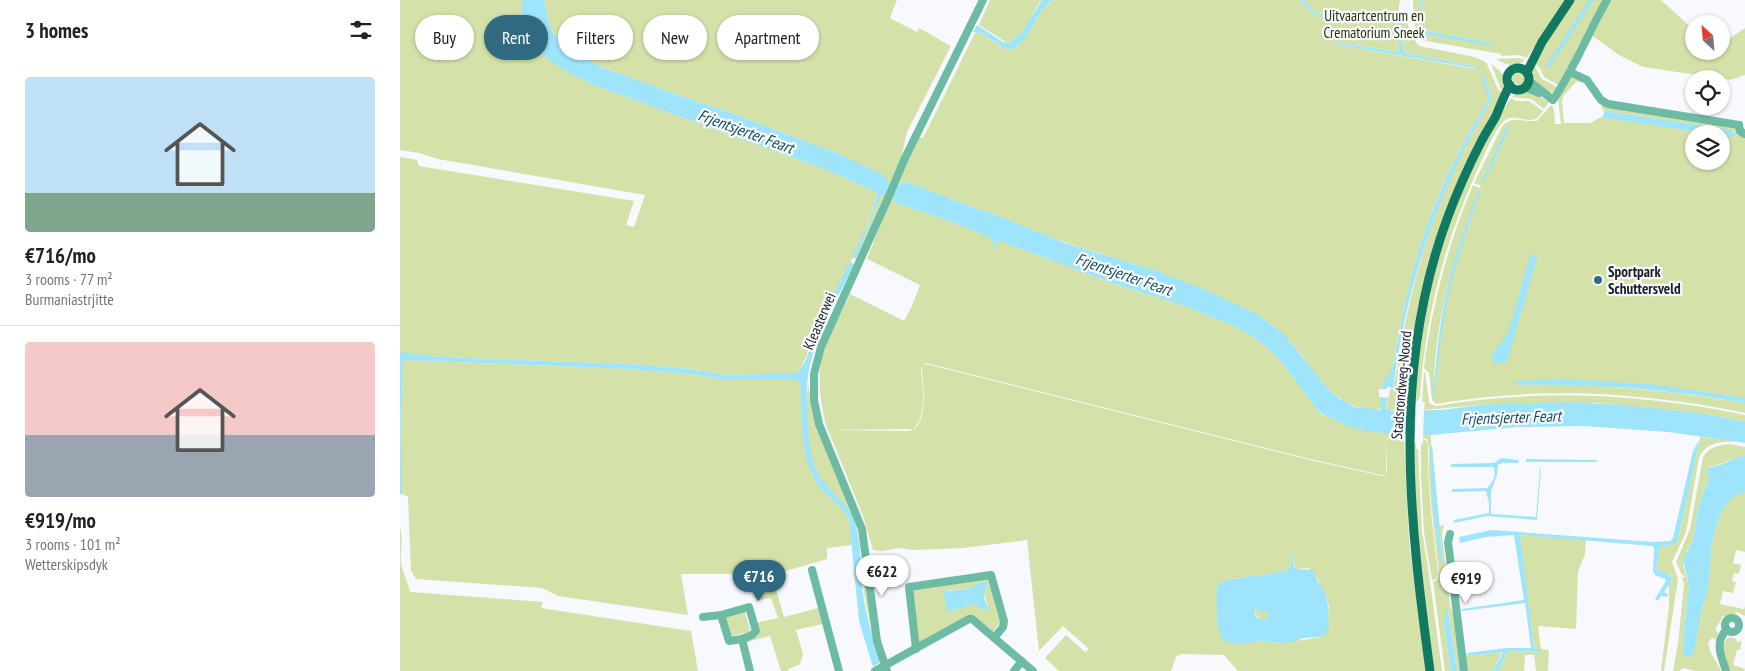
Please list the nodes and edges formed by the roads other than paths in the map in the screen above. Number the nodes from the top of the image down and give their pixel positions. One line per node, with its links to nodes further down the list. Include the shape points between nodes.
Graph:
1 (983, 0): 17 (street, Kleasterwei, via 911,144 821,347 813,385 819,424 862,529 877,641)
2 (1570, 0): 5 (main road, Stadsrondweg-Noord)
3 (1607, 0): 4 (street)
4 (1570, 72): 5 (street, via 1553,100); 6 (street, via 1587,80 1601,100 1608,104)
5 (1521, 80): 23 (main road, Stadsrondweg-Noord, via 1498,108 1447,219 1417,336 1410,402 1410,484)
6 (1742, 122): 7 (street, via 1740,131)
7 (1745, 134)
8 (1450, 534): 24 (street, via 1448,542)
9 (812, 570): 19 (street)
10 (721, 615): 11 (street); 14 (street, via 729,641); 14 (street, via 749,607 756,631)
11 (703, 617)
12 (1727, 629): 25 (street, via 1720,642)
13 (994, 638): 15 (street, via 976,621 969,619); 15 (street, via 1004,621 991,571 909,587); 16 (street)
14 (742, 639): 18 (street)
15 (916, 649): 17 (street)
16 (1022, 661): 21 (street); 22 (street)
17 (886, 668): 20 (street)
18 (750, 671)
19 (839, 671)
20 (875, 671)
21 (1014, 671)
22 (1033, 671)
23 (1430, 671)
24 (1464, 671)
25 (1726, 671)

